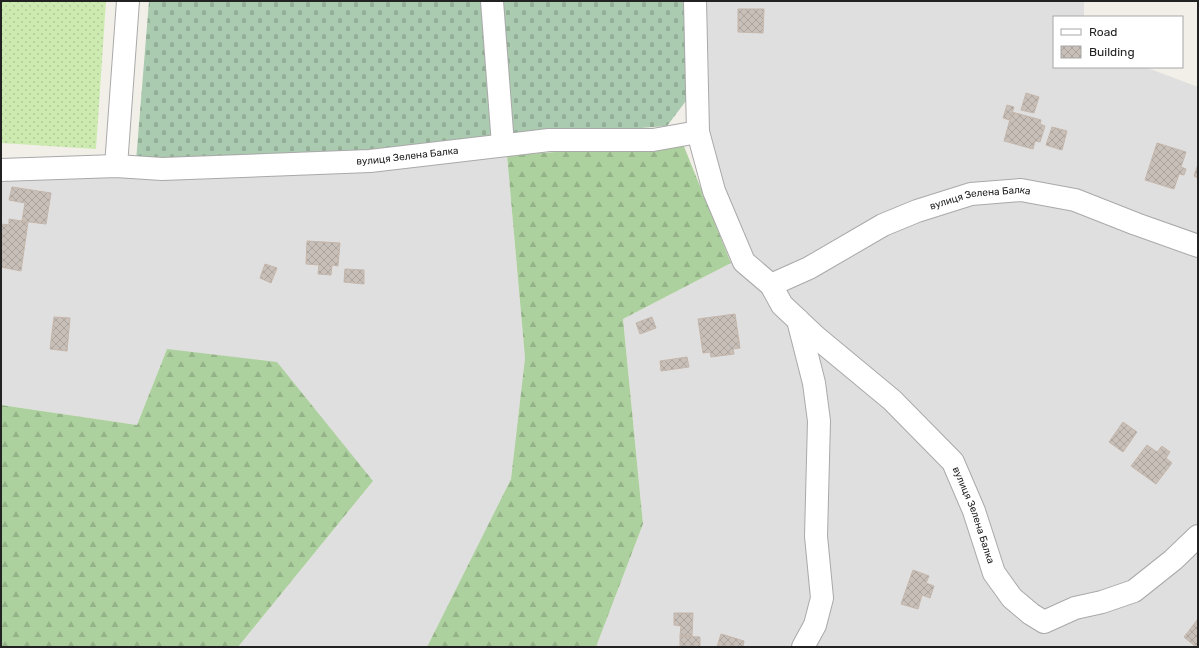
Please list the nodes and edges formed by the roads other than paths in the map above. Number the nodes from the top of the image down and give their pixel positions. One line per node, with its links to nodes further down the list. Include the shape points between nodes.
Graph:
1 (128, 1): 6 (lane)
2 (492, 1): 5 (lane)
3 (695, 1): 4 (lane, вулиця Зелена Балка)
4 (698, 132): 5 (lane, вулиця Зелена Балка, via 653,140 549,140); 9 (lane, вулиця Зелена Балка, via 714,191 744,262)
5 (503, 145): 6 (lane, вулиця Зелена Балка, via 370,161 162,169)
6 (116, 166): 7 (lane, вулиця Зелена Балка)
7 (1, 170)
8 (1198, 246): 9 (lane, вулиця Зелена Балка, via 1075,200 1021,190 971,194 883,225 810,268)
9 (771, 285): 10 (lane, вулиця Зелена Балка, via 782,305)
10 (798, 320): 11 (lane, вулиця Зелена Балка, via 892,400 952,462 974,511 994,573 1012,598 1044,622 1076,608 1134,591); 12 (lane, via 814,383 819,421 816,536 822,598 815,625)
11 (1198, 536)
12 (803, 647)

